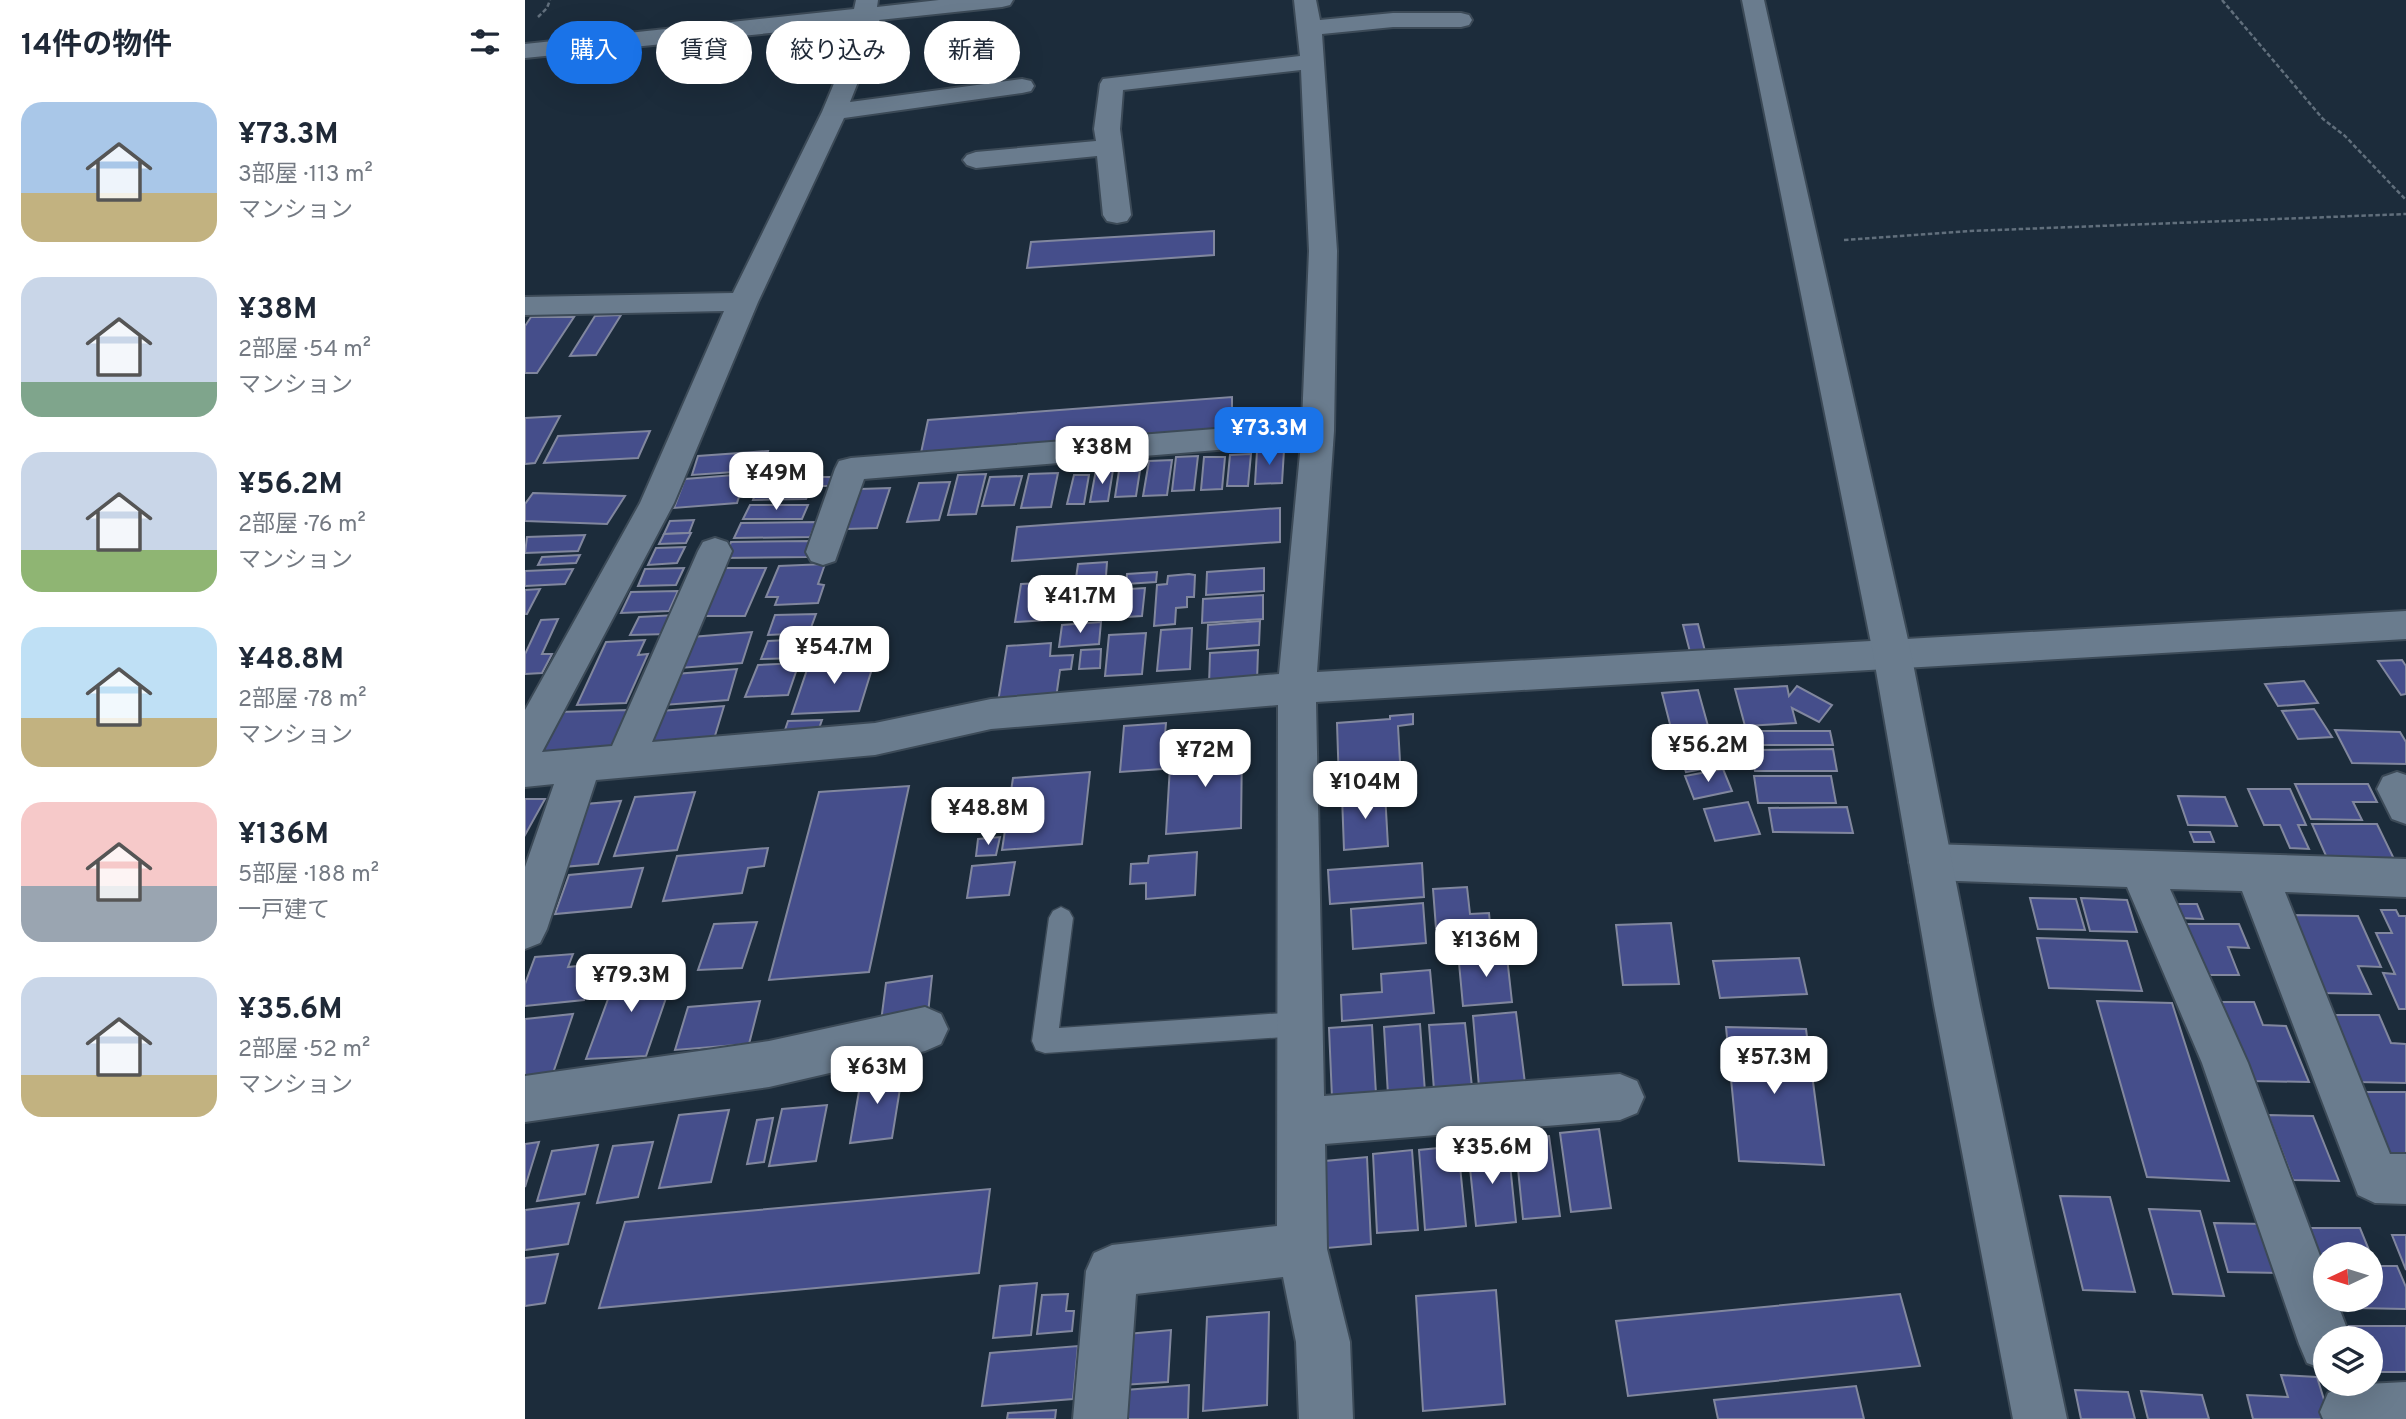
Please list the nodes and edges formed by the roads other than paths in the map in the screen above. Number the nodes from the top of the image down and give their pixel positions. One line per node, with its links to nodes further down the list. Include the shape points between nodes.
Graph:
1 (1002, 0): 3 (street)
2 (1753, 0): 19 (street)
3 (866, 7): 6 (street); 9 (street, via 870,24)
4 (1307, 14): 5 (street); 7 (street)
5 (1461, 20)
6 (525, 51)
7 (1312, 62): 10 (street, via 1112,84); 15 (street, via 1323,251)
8 (1022, 86): 9 (street)
9 (834, 112): 13 (street)
10 (1109, 147): 11 (street); 12 (street)
11 (976, 160)
12 (1117, 215)
13 (743, 302): 14 (street); 21 (street, via 657,503)
14 (525, 306)
15 (1318, 431): 17 (street, via 851,469); 20 (street)
16 (715, 551): 22 (street)
17 (823, 551)
18 (2406, 625): 19 (street)
19 (1892, 653): 20 (street); 25 (street)
20 (1297, 688): 22 (street, via 991,713 875,739); 31 (street)
21 (525, 746)
22 (624, 763): 23 (street)
23 (580, 767): 24 (street); 30 (street)
24 (525, 771)
25 (1930, 863): 26 (street); 43 (street)
26 (2140, 869): 27 (street); 38 (street, via 2225,1063)
27 (2256, 873): 28 (street); 36 (street, via 2375,1178)
28 (2406, 878)
29 (1061, 918): 31 (lane, via 1045,1041)
30 (525, 929)
31 (1300, 1024): 35 (street)
32 (926, 1028): 34 (street, via 769,1064)
33 (1620, 1097): 35 (street)
34 (525, 1099)
35 (1301, 1122): 37 (street)
36 (2406, 1179)
37 (1301, 1249): 41 (street, via 1112,1271); 42 (street, via 1324,1342)
38 (2320, 1326)
39 (2345, 1405): 40 (street)
40 (2406, 1409)
41 (1100, 1419)
42 (1326, 1419)
43 (2040, 1419)

